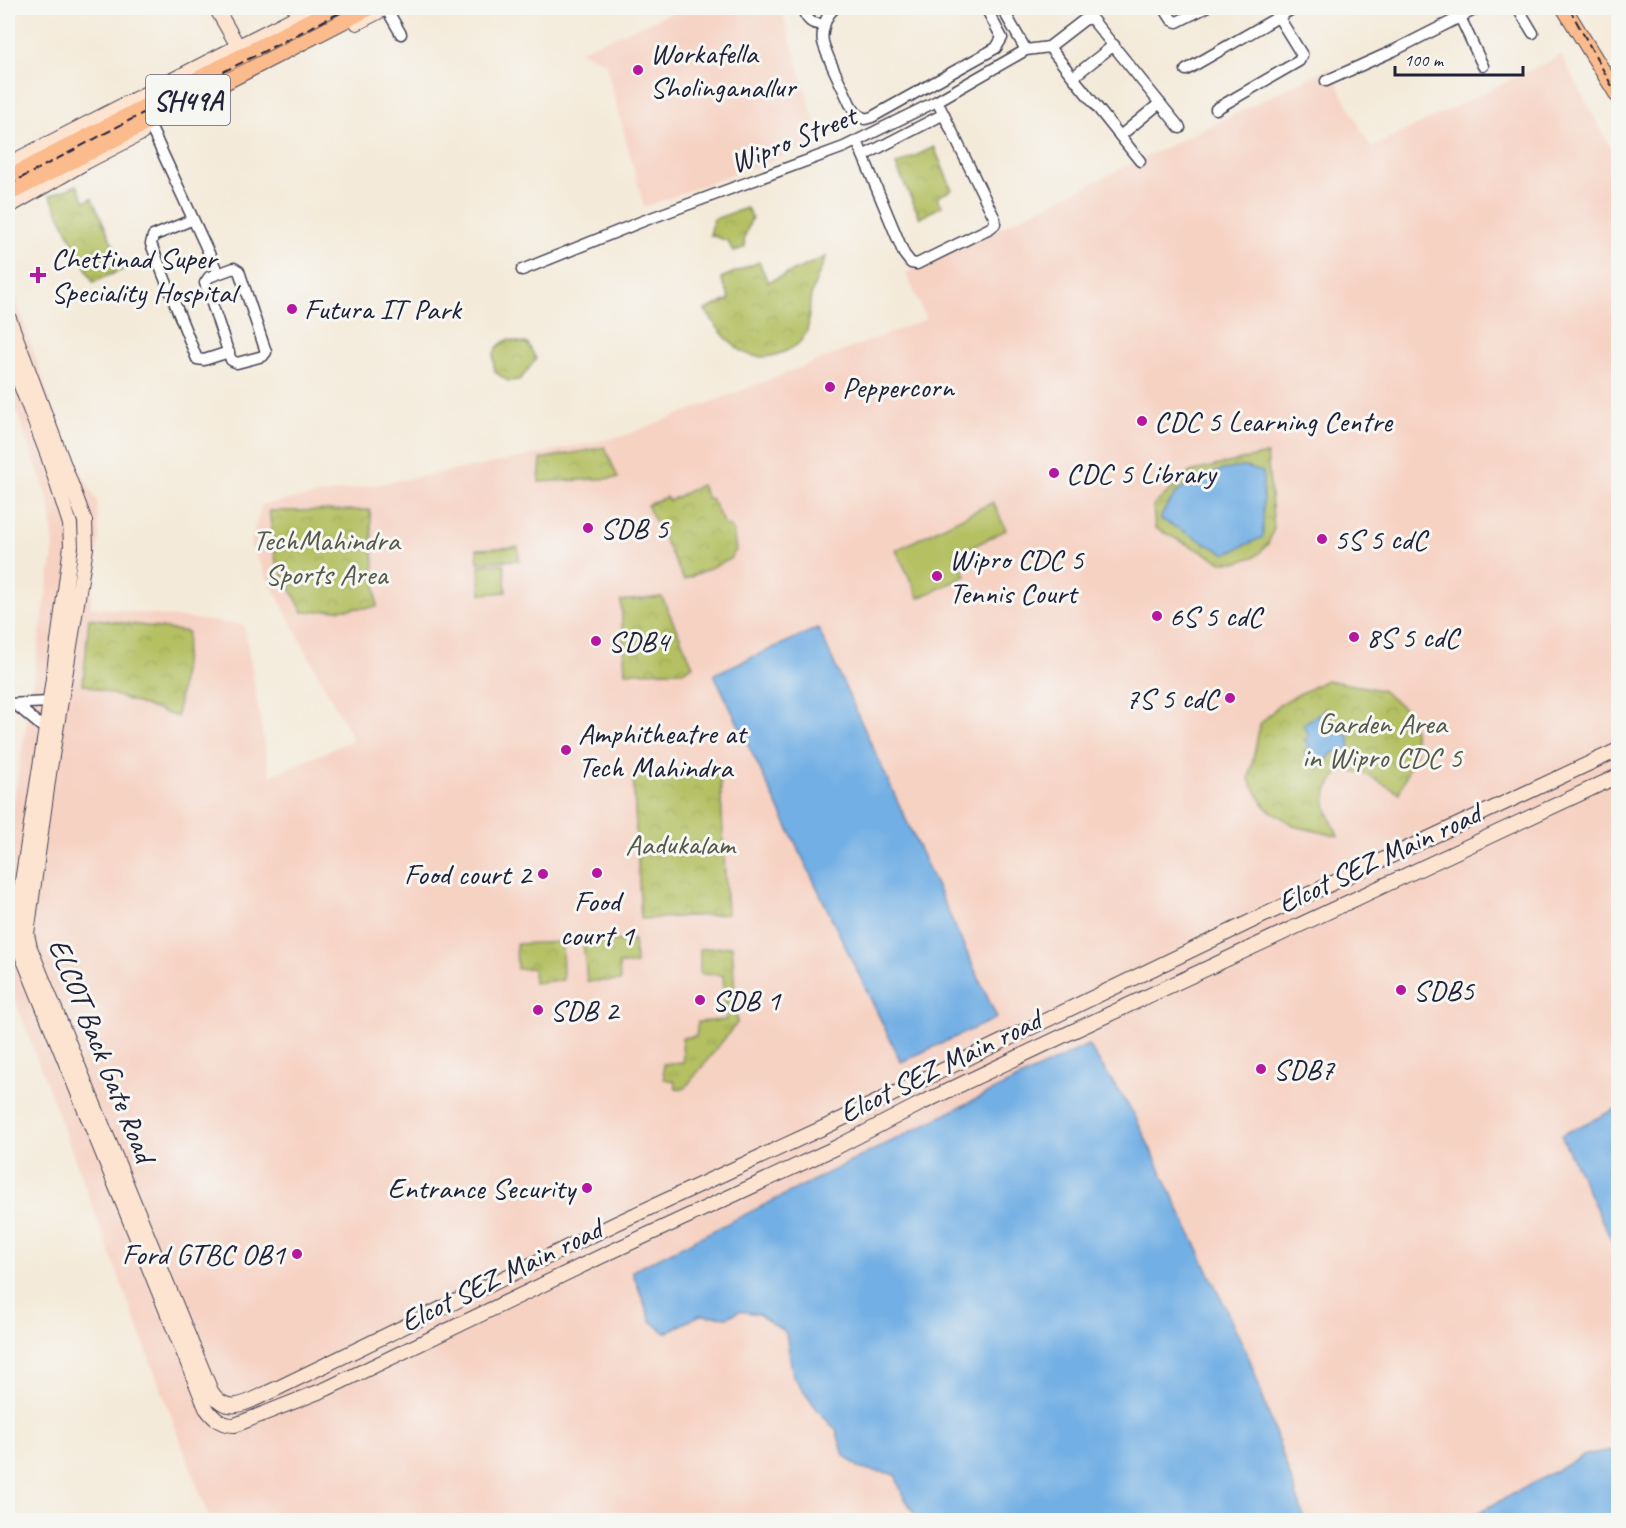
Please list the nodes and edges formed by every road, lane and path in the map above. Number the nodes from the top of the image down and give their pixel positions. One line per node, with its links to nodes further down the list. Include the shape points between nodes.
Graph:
1 (216, 8): 25 (street)
2 (313, 8): 25 (street)
3 (334, 8): 25 (main road, SH49A)
4 (369, 8): 44 (main road, SH49A)
5 (386, 8): 21 (street); 37 (street)
6 (802, 8): 19 (street, via 807,19)
7 (835, 8): 19 (street)
8 (986, 8): 19 (street, via 1002,38 996,48 865,119 855,113 823,42)
9 (1002, 8): 24 (street)
10 (1164, 8): 11 (street, via 1177,22)
11 (1205, 8)
12 (1294, 8): 17 (street)
13 (1478, 8): 18 (street)
14 (1518, 8): 20 (street)
15 (1564, 8): 31 (main road)
16 (1575, 8): 30 (main road)
17 (1276, 12): 27 (street); 34 (street, via 1302,55 1299,61)
18 (1460, 17): 26 (street); 29 (street)
19 (824, 24)
20 (1533, 33)
21 (401, 34)
22 (1114, 45): 23 (street, via 1088,18); 28 (street); 33 (street)
23 (1049, 47): 24 (street); 28 (street)
24 (1026, 50): 32 (street, Wipro Street)
25 (240, 51): 42 (street); 43 (main road, SH49A)
26 (1483, 66)
27 (1186, 70)
28 (1073, 77): 38 (street)
29 (1326, 81)
30 (1618, 83)
31 (1618, 96)
32 (937, 101): 35 (street); 39 (street, Wipro Street)
33 (1160, 103): 36 (street); 38 (street)
34 (1216, 109)
35 (944, 114): 40 (street); 40 (street, via 995,219 990,228 917,264 910,263)
36 (1180, 128)
37 (149, 129): 45 (street); 46 (street); 48 (street)
38 (1120, 136): 41 (street)
39 (857, 141): 40 (street); 47 (street, Wipro Street)
40 (863, 156)
41 (1140, 161)
42 (8, 164)
43 (8, 178)
44 (8, 194)
45 (8, 207)
46 (189, 221): 48 (street); 51 (street, via 153,236 151,244 197,359)
47 (522, 270)
48 (215, 274): 51 (street, via 205,283); 51 (street, via 234,268 238,271 266,352 237,363)
49 (8, 316): 52 (street, ELCOT Back Gate Road, via 85,521 86,548)
50 (8, 352): 52 (street, ELCOT Back Gate Road, via 70,524)
51 (229, 352)
52 (67, 619): 53 (street, ELCOT Back Gate Road); 58 (street, ELCOT Back Gate Road, via 27,934)
53 (49, 702): 54 (street); 55 (street, ELCOT Back Gate Road)
54 (11, 704): 55 (street)
55 (46, 730): 58 (street, ELCOT Back Gate Road, via 15,938)
56 (1618, 750): 59 (street, Elcot SEZ Main road)
57 (1618, 776): 60 (street, Elcot SEZ Main road)
58 (35, 975): 61 (street, ELCOT Back Gate Road, via 211,1391 225,1406 236,1407); 62 (street, ELCOT Back Gate Road, via 206,1408 227,1425)
59 (1058, 1015): 60 (street); 61 (street, Elcot SEZ Main road)
60 (1069, 1034): 62 (street, Elcot SEZ Main road, via 326,1389)
61 (258, 1397): 62 (street)
62 (265, 1413)

